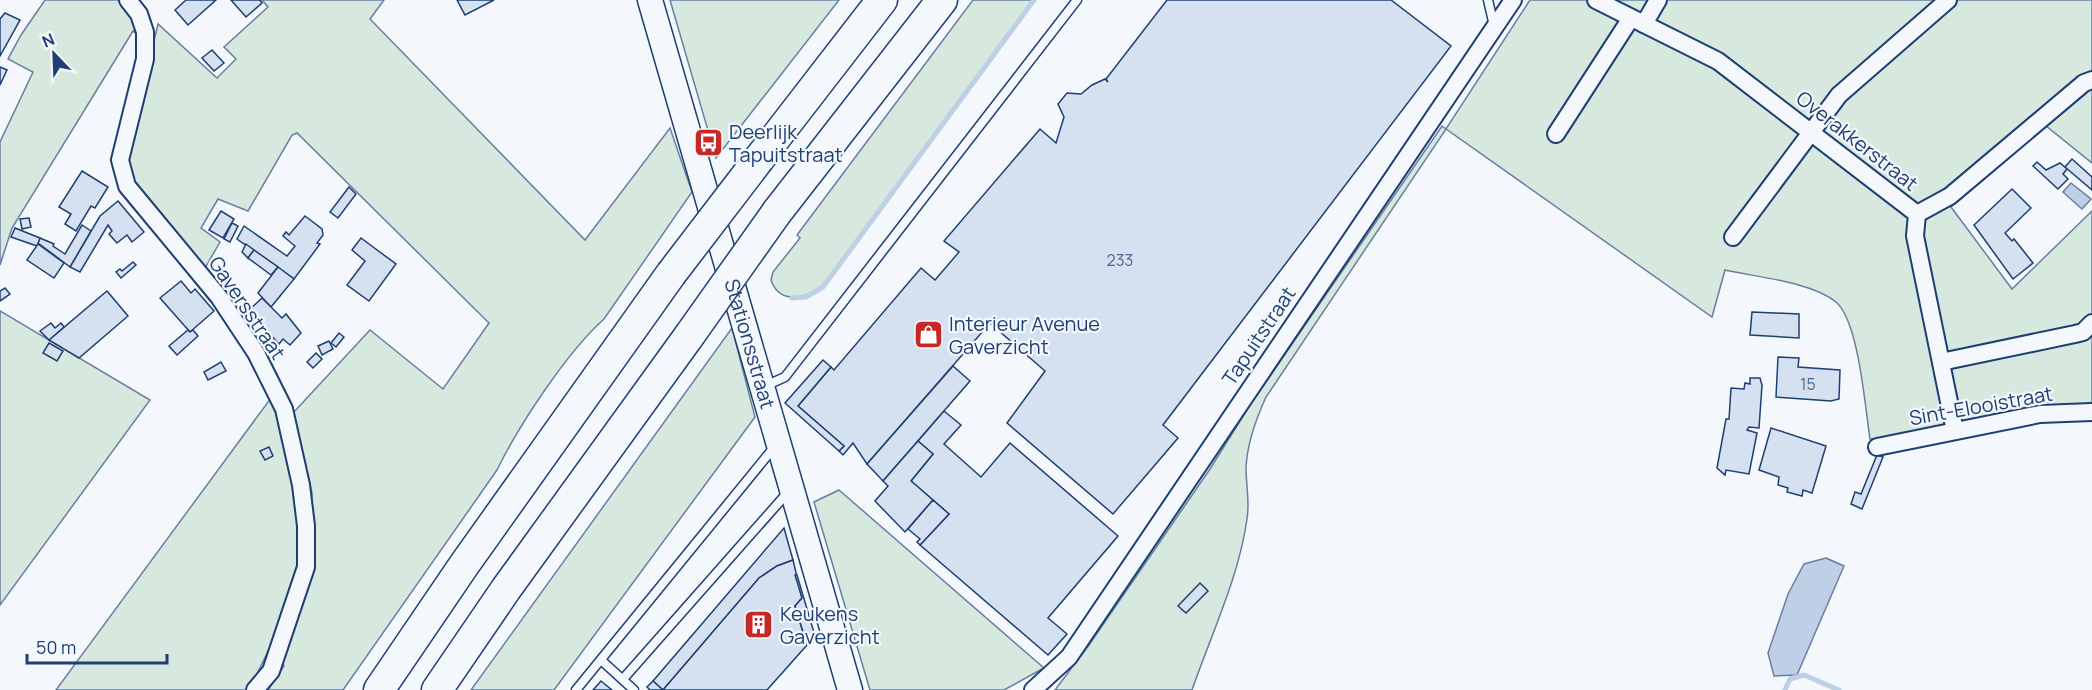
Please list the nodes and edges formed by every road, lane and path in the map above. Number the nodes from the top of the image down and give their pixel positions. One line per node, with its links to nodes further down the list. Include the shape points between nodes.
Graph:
1 (128, 0): 28 (street, Gaversstraat, via 139,14 145,32 145,59 120,159 127,186 219,297 256,353 284,409 302,485 306,567 271,671)
2 (650, 0): 20 (street, Stationsstraat)
3 (882, 0): 29 (highway, bridge, via 670,274)
4 (942, 0): 30 (highway, bridge, via 777,212)
5 (1077, 0): 20 (lane, via 785,377)
6 (1488, 0): 12 (lane)
7 (1513, 0): 12 (street, Tapuitstraat)
8 (1596, 0): 11 (street, Overakkerstraat)
9 (1658, 0): 11 (street)
10 (1948, 0): 14 (street, via 1839,95)
11 (1637, 21): 14 (street, Overakkerstraat, via 1718,61); 15 (street)
12 (1494, 26): 34 (street, Tapuitstraat, via 1069,657)
13 (2092, 80): 16 (street, via 2084,82 1950,196)
14 (1810, 132): 16 (street, Overakkerstraat); 17 (street)
15 (1556, 134)
16 (1917, 214): 19 (street, Overakkerstraat, via 1914,236)
17 (1733, 237)
18 (2092, 323): 19 (street, via 2084,332)
19 (1941, 362): 22 (street, Overakkerstraat)
20 (762, 387): 23 (street, Stationsstraat)
21 (2092, 412): 22 (street, Sint-Elooistraat, via 2040,414)
22 (1955, 431): 24 (street, Sint-Elooistraat)
23 (778, 442): 25 (street, Stationsstraat); 26 (lane)
24 (1878, 447)
25 (792, 488): 27 (lane); 33 (street, Stationsstraat)
26 (601, 660): 27 (lane); 31 (lane)
27 (623, 680): 32 (lane)
28 (255, 690)
29 (379, 690)
30 (437, 690)
31 (576, 690)
32 (634, 690)
33 (850, 690)
34 (1033, 690)

